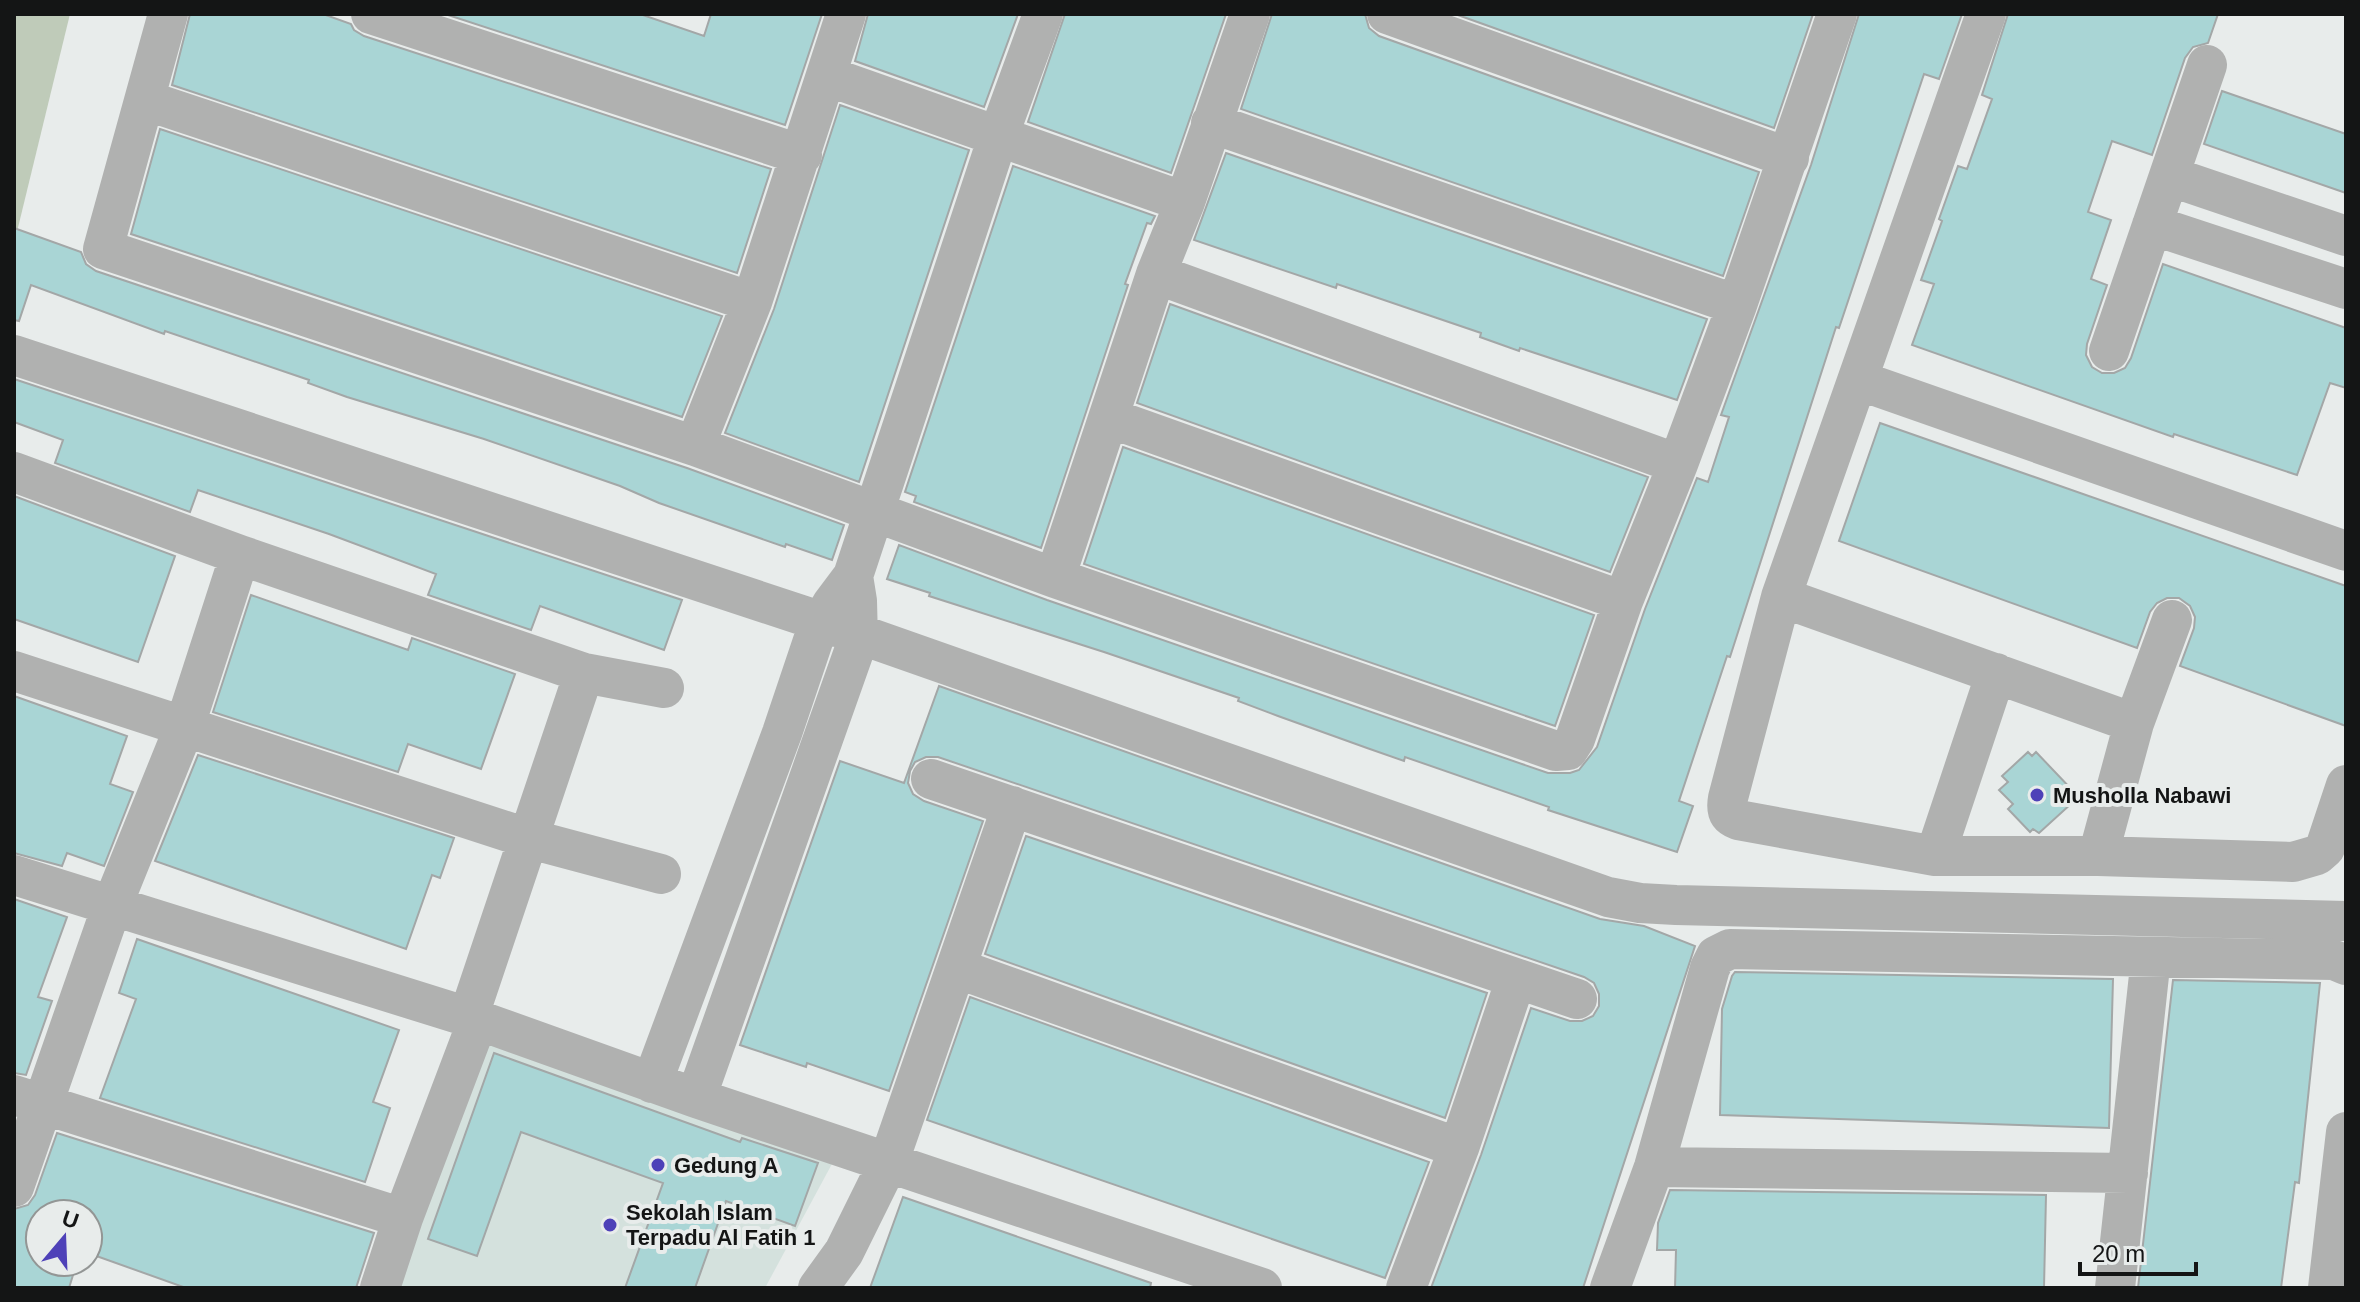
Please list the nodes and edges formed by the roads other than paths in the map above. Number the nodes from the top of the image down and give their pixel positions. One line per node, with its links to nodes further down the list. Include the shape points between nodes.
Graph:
1 (168, 14): 11 (street)
2 (371, 14): 14 (street)
3 (846, 14): 10 (street)
4 (1043, 14): 13 (street)
5 (1250, 14): 12 (street)
6 (1387, 14): 15 (street)
7 (1837, 14): 15 (street)
8 (1986, 14): 26 (street)
9 (2207, 65): 16 (street)
10 (827, 76): 13 (street); 14 (street)
11 (145, 100): 22 (street); 28 (street, via 103,249)
12 (1211, 123): 17 (street); 23 (street)
13 (998, 137): 17 (street); 31 (street)
14 (802, 155): 22 (street)
15 (1789, 158): 23 (street)
16 (2169, 176): 18 (street); 19 (street)
17 (1185, 202): 20 (street)
18 (2152, 225): 21 (street); 24 (street)
19 (2346, 236)
20 (1156, 274): 27 (street); 29 (street)
21 (2346, 289)
22 (752, 302): 28 (street)
23 (1737, 305): 29 (street)
24 (2109, 351)
25 (14, 355): 39 (street)
26 (1858, 380): 32 (street); 36 (street)
27 (1110, 418): 35 (street); 37 (street)
28 (695, 446): 31 (street)
29 (1678, 464): 37 (street)
30 (14, 472): 33 (street)
31 (875, 513): 34 (street); 35 (street)
32 (2346, 551)
33 (240, 555): 42 (street); 46 (street)
34 (853, 576): 39 (street); 40 (street)
35 (1055, 578): 37 (street, via 1556,751 1568,750 1575,739)
36 (1781, 597): 43 (street); 53 (street, via 1728,798 1731,818)
37 (1623, 601)
38 (2172, 620): 45 (street)
39 (820, 621): 40 (street); 47 (street)
40 (859, 634): 48 (street); 58 (street, via 1608,897 1640,903)
41 (14, 671): 46 (street)
42 (584, 673): 44 (street); 52 (street)
43 (1996, 673): 45 (street); 53 (street)
44 (664, 688)
45 (2134, 723): 54 (street)
46 (184, 728): 52 (street); 57 (street)
47 (782, 733): 48 (street); 65 (street)
48 (820, 744): 66 (street)
49 (931, 779): 51 (street)
50 (2346, 785): 54 (street, via 2325,848 2305,860)
51 (1012, 806): 61 (street); 62 (street)
52 (530, 839): 55 (street); 64 (street)
53 (1935, 856): 54 (street)
54 (2098, 856)
55 (661, 874)
56 (14, 875): 57 (street)
57 (112, 906): 64 (street); 67 (street)
58 (2346, 921)
59 (2151, 957): 60 (street, via 2334,960); 71 (street, via 1730,949 1716,956 1710,968); 72 (street)
60 (2346, 965)
61 (956, 968): 69 (street); 70 (street)
62 (1516, 979): 63 (street); 69 (street)
63 (1577, 999)
64 (473, 1019): 65 (street); 74 (street)
65 (652, 1083): 66 (street)
66 (696, 1098): 70 (street)
67 (29, 1100): 73 (street); 74 (street)
68 (2346, 1132): 81 (street)
69 (1459, 1148): 78 (street)
70 (889, 1161): 76 (street, via 844,1252); 77 (street)
71 (1654, 1167): 72 (street); 79 (street)
72 (2128, 1173): 80 (street)
73 (14, 1187)
74 (403, 1218): 75 (street)
75 (380, 1288)
76 (818, 1288)
77 (1262, 1288)
78 (1406, 1288)
79 (1610, 1288)
80 (2115, 1288)
81 (2328, 1288)

